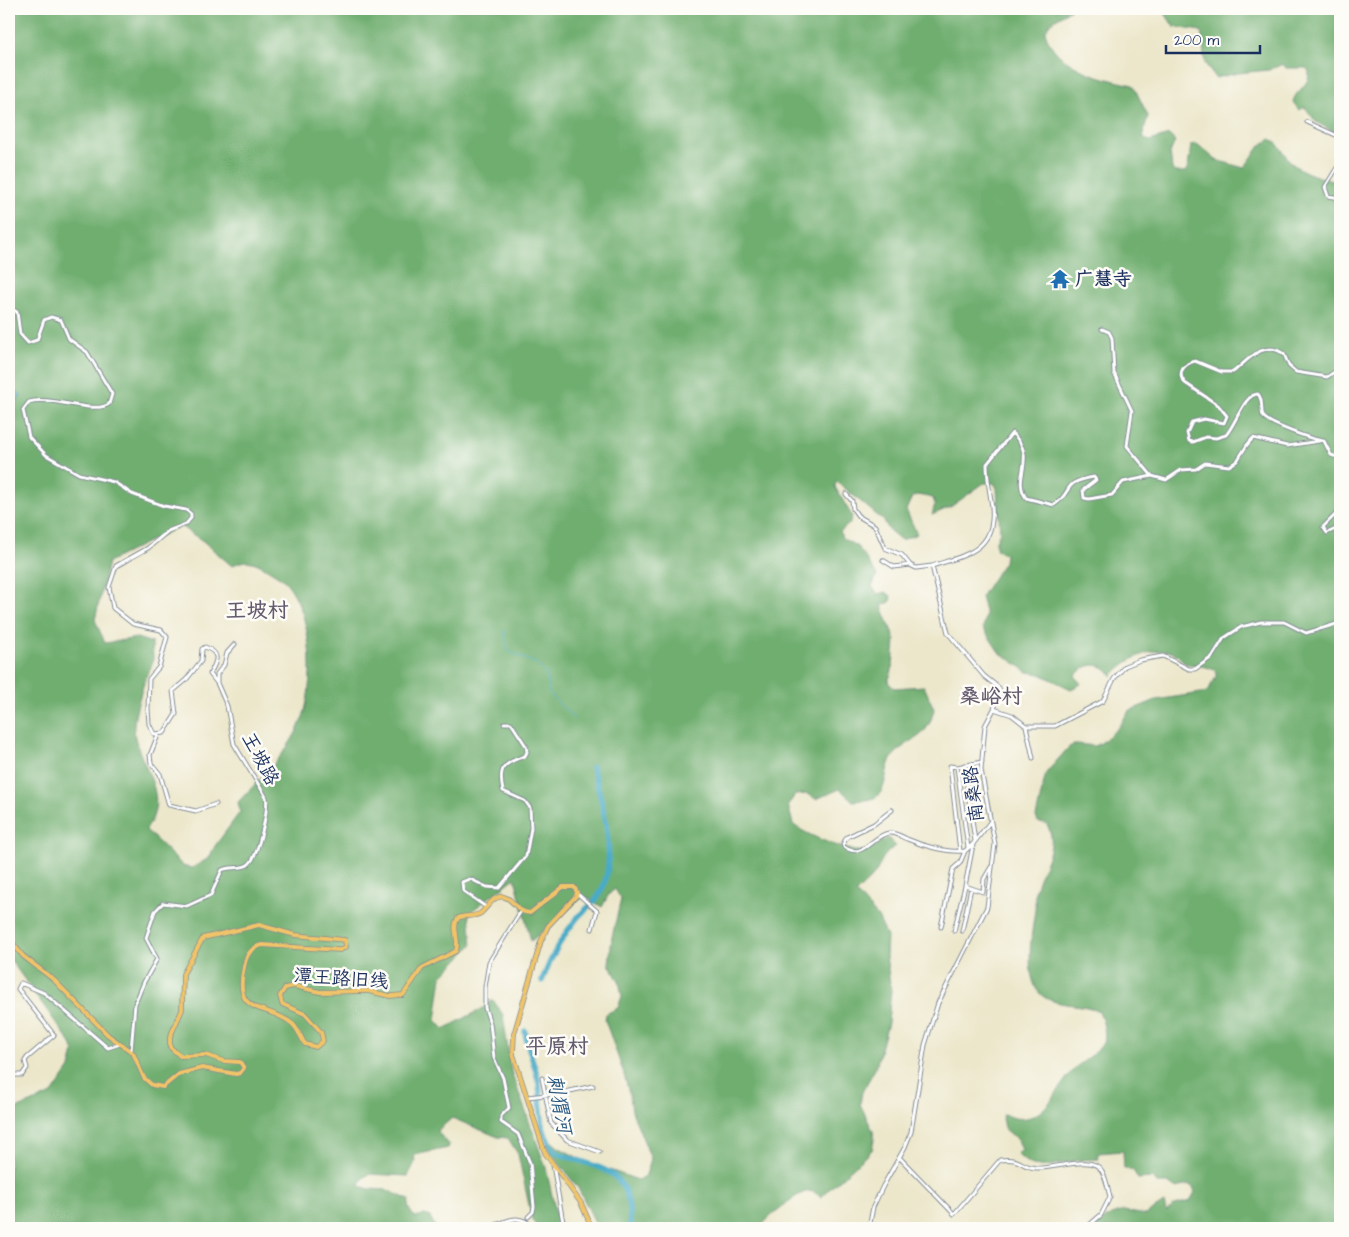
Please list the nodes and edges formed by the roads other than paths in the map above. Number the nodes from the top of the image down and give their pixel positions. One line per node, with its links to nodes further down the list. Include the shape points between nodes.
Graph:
1 (1307, 122): 2 (street)
2 (1340, 137)
3 (1340, 163): 4 (street, via 1325,187 1328,196)
4 (1340, 198)
5 (9, 307): 23 (street, via 18,312 20,334 28,343 37,340 44,320 54,317 60,320 70,339 87,352 112,394 109,404 102,408 64,402 29,402 23,410 32,443 44,454 79,474 114,482 132,494 191,514 186,524 168,531 148,548 116,566 109,587 114,609 136,626 159,630 167,638 159,667 149,679 147,696 149,724)
6 (1102, 329): 10 (street, via 1112,338 1114,373 1132,412 1127,446)
7 (1340, 368): 8 (street, via 1327,377 1296,372 1284,354 1270,349 1252,354 1233,372 1222,372 1196,361 1184,366 1181,372 1185,383 1218,405 1227,416 1224,423 1192,422 1187,433 1189,441 1206,436 1226,436 1247,398 1258,394 1269,422)
8 (1319, 441): 9 (street, via 1324,442 1331,455); 10 (street, via 1287,446 1253,438 1237,461 1229,466 1205,463 1196,469 1181,470 1166,480)
9 (1340, 458)
10 (1152, 476): 16 (street, via 1123,482 1112,495 1084,498 1083,490 1096,480 1094,477 1070,484 1054,505 1026,498 1022,490 1024,448 1012,432 987,464 992,510 988,537 978,549)
11 (846, 494): 15 (street, via 858,516 876,526 884,548 902,555)
12 (1340, 510): 13 (street, via 1323,527 1327,533)
13 (1340, 527)
14 (883, 560): 15 (street, via 894,567)
15 (910, 564): 16 (street, via 916,568)
16 (932, 566): 20 (street, 南桑路, via 948,632 984,676 999,688)
17 (1340, 623): 22 (street, via 1306,633 1284,622 1252,624 1224,638 1212,657 1195,669 1163,656 1140,660 1125,666 1114,679 1108,695 1096,705 1055,726)
18 (235, 644): 19 (street, via 227,653)
19 (216, 683): 23 (street, via 210,674 216,658 210,649 204,648 201,661 174,689 175,716 165,732); 45 (street, 王坡路, via 226,706 234,744 263,792 267,809 247,866 222,870 212,893 202,900 184,906 165,903 155,911 146,935 157,959 135,1004)
20 (994, 709): 22 (street, via 1012,715); 25 (street, 南桑路, via 985,726)
21 (504, 723): 37 (street, via 511,723 517,730 527,752 504,766 501,777 503,791 525,801 530,808 531,828 526,856 503,886 494,888 470,879 462,882 463,891)
22 (1026, 726): 24 (street)
23 (158, 735): 28 (street, via 150,755 151,763 160,774 169,805 196,811)
24 (1032, 758)
25 (982, 762): 26 (street); 30 (street, 南桑路)
26 (964, 766): 27 (street); 31 (street)
27 (957, 767): 32 (street); 32 (street, via 950,766)
28 (216, 804)
29 (892, 810): 32 (street, via 874,824 846,837 844,847 849,851 861,851 891,833 916,842)
30 (990, 822): 31 (street); 33 (street, 南桑路, via 995,844)
31 (974, 843): 32 (street); 34 (street)
32 (964, 850): 39 (street, via 960,863 953,870)
33 (992, 866): 35 (street, via 984,879 983,892); 52 (street, 南桑路, via 984,914 946,986 927,1038 911,1132)
34 (965, 886): 35 (street); 41 (street)
35 (971, 888): 42 (street)
36 (579, 895): 40 (street, via 595,909 597,916)
37 (486, 907): 38 (main road, 潭王路旧线, via 495,899 504,897); 45 (main road, 潭王路旧线, via 476,915 458,918 455,926 456,951 422,968 403,995 368,991 320,992 290,986 283,989 280,996 282,1004 303,1013 323,1034 323,1041 316,1046 305,1044 292,1023 262,1011 246,1000 240,988 245,962 253,948 262,945 340,950 346,947 345,940 295,936 259,925 206,936 183,974 182,1010 170,1037 170,1047 180,1056 206,1055 240,1062 243,1070 236,1074 198,1068 179,1074 166,1086 157,1087 144,1078)
38 (521, 911): 50 (main road, via 532,912 565,886 574,887 578,892 548,926 540,941 514,1034 514,1060); 54 (street, via 489,962 485,1008 494,1058 503,1078 509,1108 501,1116 502,1122 518,1134 530,1163 534,1202 533,1212)
39 (941, 928)
40 (592, 930)
41 (954, 931)
42 (962, 931)
43 (9, 939): 44 (main road, via 23,956 40,968)
44 (120, 1044): 45 (main road); 46 (street, via 108,1048 44,993 21,983 20,991 54,1035 27,1058 27,1068 22,1076)
45 (131, 1051)
46 (9, 1075)
47 (542, 1078): 49 (street)
48 (593, 1086): 49 (street)
49 (544, 1094): 50 (street); 51 (street, via 552,1123 568,1140)
50 (527, 1097): 53 (main road, via 543,1147)
51 (600, 1152)
52 (900, 1158): 59 (street, 南桑路, via 873,1207); 60 (street, via 954,1214 1000,1160 1013,1158 1033,1168 1048,1169 1093,1163 1102,1169 1110,1197 1101,1215)
53 (553, 1164): 57 (street); 58 (main road, via 578,1199)
54 (528, 1217)
55 (485, 1228): 56 (street, via 518,1218)
56 (535, 1228)
57 (564, 1228)
58 (592, 1228)
59 (869, 1228)
60 (1086, 1228)

